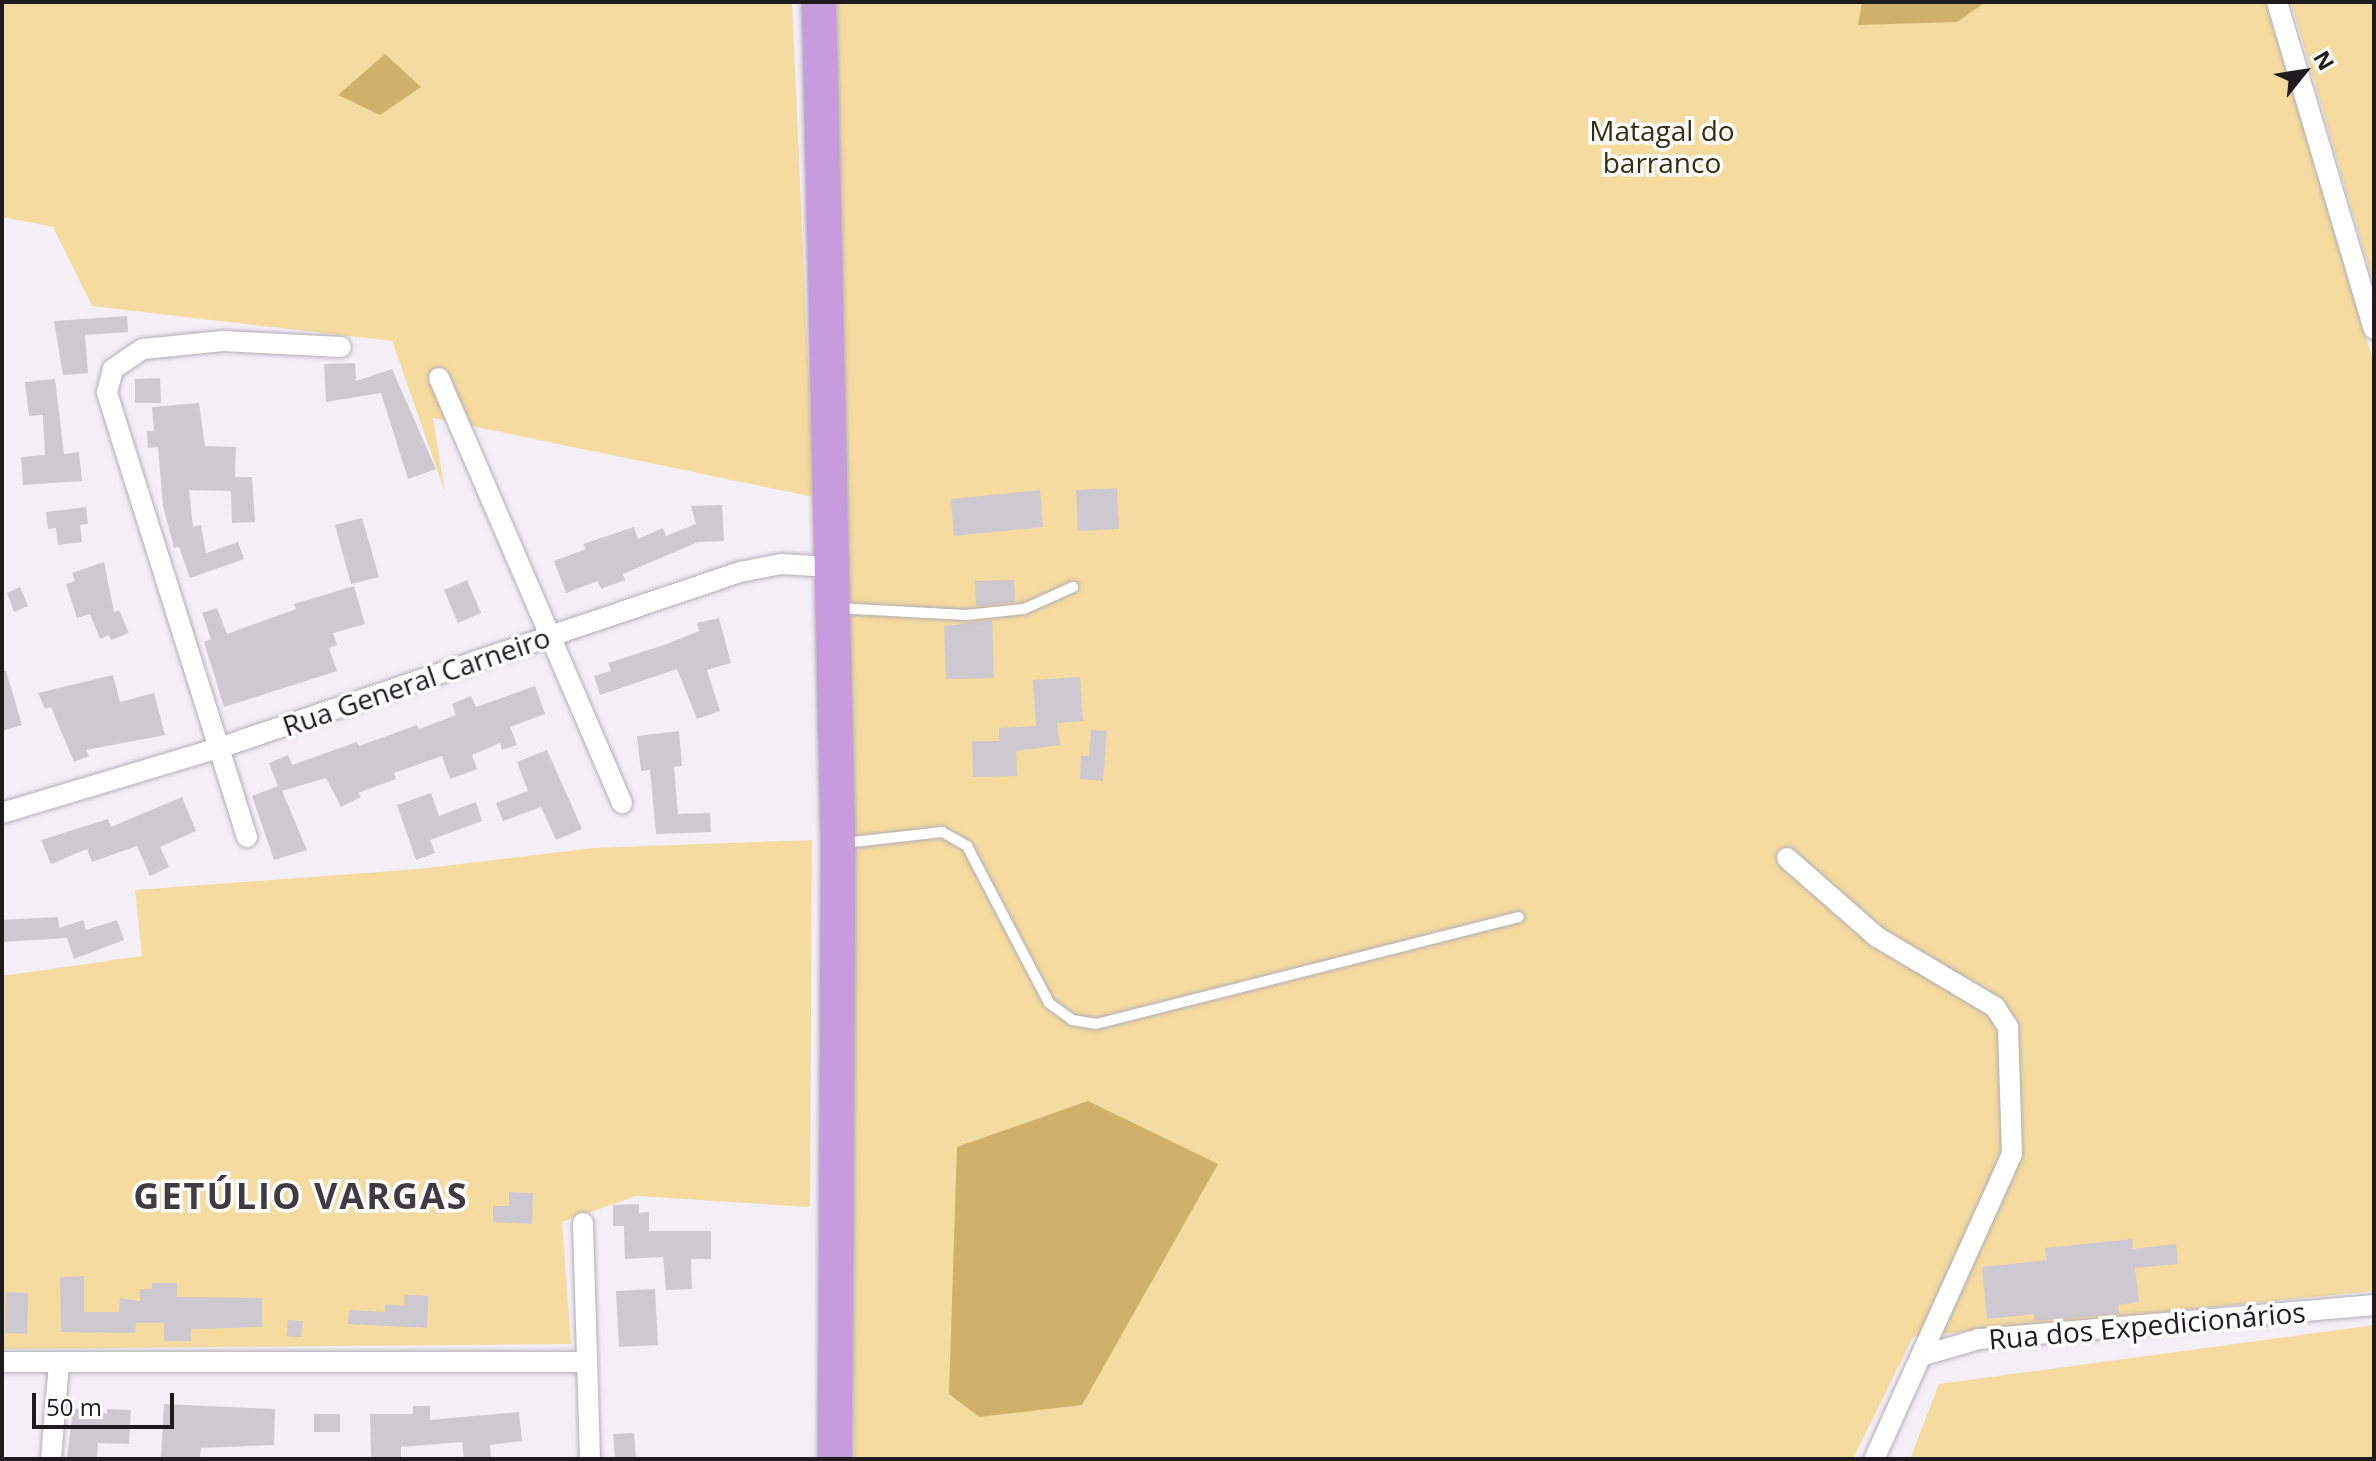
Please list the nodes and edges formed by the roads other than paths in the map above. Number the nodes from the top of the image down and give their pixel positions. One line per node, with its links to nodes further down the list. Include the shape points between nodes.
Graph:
1 (819, 2): 7 (highway)
2 (2277, 2): 3 (street)
3 (2366, 277): 4 (street)
4 (2374, 329)
5 (341, 347): 11 (street, via 223,341 143,349 113,369 107,393 119,438)
6 (439, 378): 10 (street)
7 (832, 567): 9 (highway); 10 (street, Rua General Carneiro, via 781,564 740,572)
8 (1073, 587): 9 (lane, via 1024,609 966,615)
9 (835, 607): 15 (highway)
10 (553, 634): 11 (street, Rua General Carneiro); 12 (street)
11 (216, 749): 13 (street, Rua General Carneiro); 14 (street)
12 (622, 803)
13 (2, 813)
14 (247, 837)
15 (838, 844): 17 (lane, via 942,832 967,846 1049,1003 1072,1020 1096,1024); 26 (highway)
16 (1787, 858): 20 (street, via 1877,937 1995,1007 2008,1027 2012,1154)
17 (1519, 917)
18 (583, 1223): 22 (street)
19 (2374, 1305): 20 (street, Rua dos Expedicionários, via 1979,1339)
20 (1921, 1356): 27 (street)
21 (2, 1362): 23 (street)
22 (585, 1362): 23 (street); 25 (street)
23 (59, 1363): 24 (street)
24 (51, 1459)
25 (590, 1459)
26 (835, 1459)
27 (1874, 1459)

